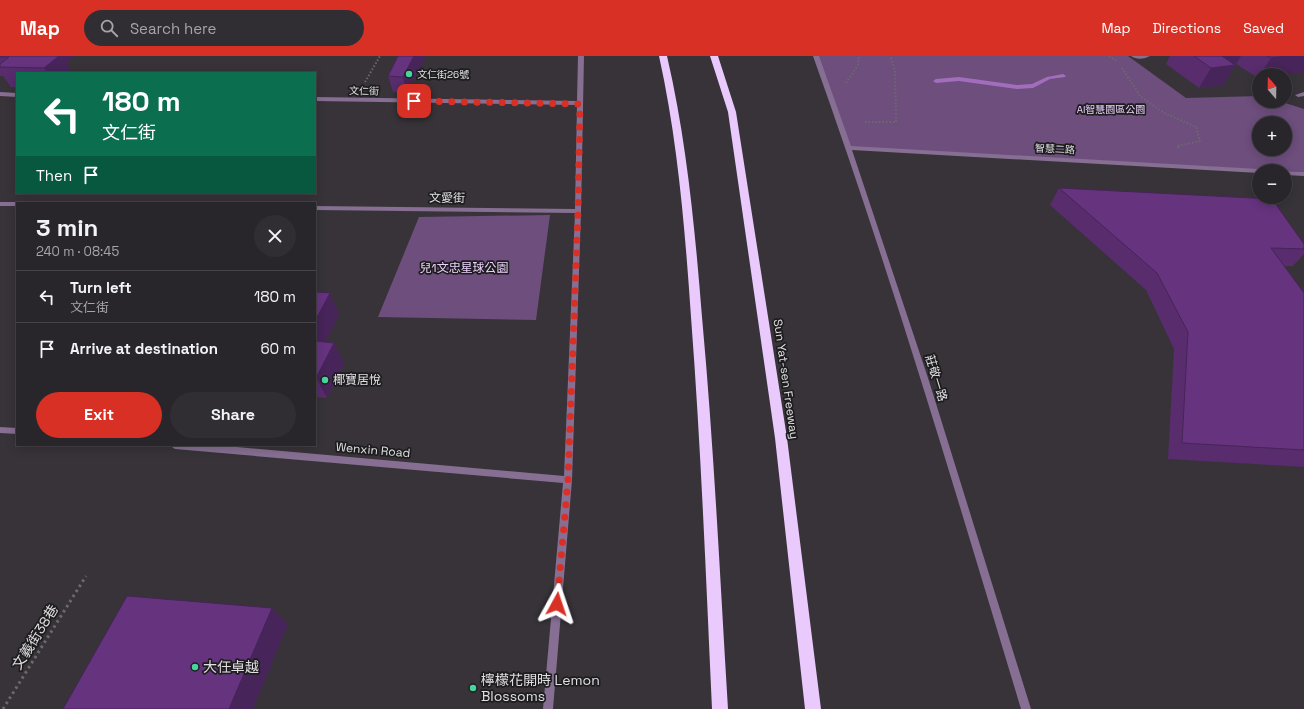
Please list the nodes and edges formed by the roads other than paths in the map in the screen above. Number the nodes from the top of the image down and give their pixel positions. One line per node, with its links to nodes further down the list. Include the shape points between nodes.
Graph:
1 (581, 56): 10 (street)
2 (663, 56): 24 (highway, via 671,91 688,208 703,396)
3 (714, 56): 25 (highway, Sun Yat-sen Freeway, via 735,127 781,438)
4 (816, 56): 11 (street, 莊敬一路)
5 (1134, 56): 6 (street)
6 (1147, 56)
7 (0, 94): 8 (street)
8 (16, 95)
9 (316, 99): 10 (street, 文仁街)
10 (580, 104): 18 (street)
11 (850, 148): 12 (street, 智慧二路); 26 (street, 莊敬一路)
12 (1252, 171)
13 (1292, 173): 14 (street)
14 (1304, 174)
15 (0, 204): 16 (street)
16 (16, 204)
17 (316, 208): 18 (street, 文愛街)
18 (578, 211): 22 (street)
19 (0, 430): 20 (street)
20 (16, 431)
21 (186, 446): 22 (street, Wenxin Road)
22 (568, 480): 23 (street)
23 (548, 709)
24 (720, 709)
25 (813, 709)
26 (1026, 709)

